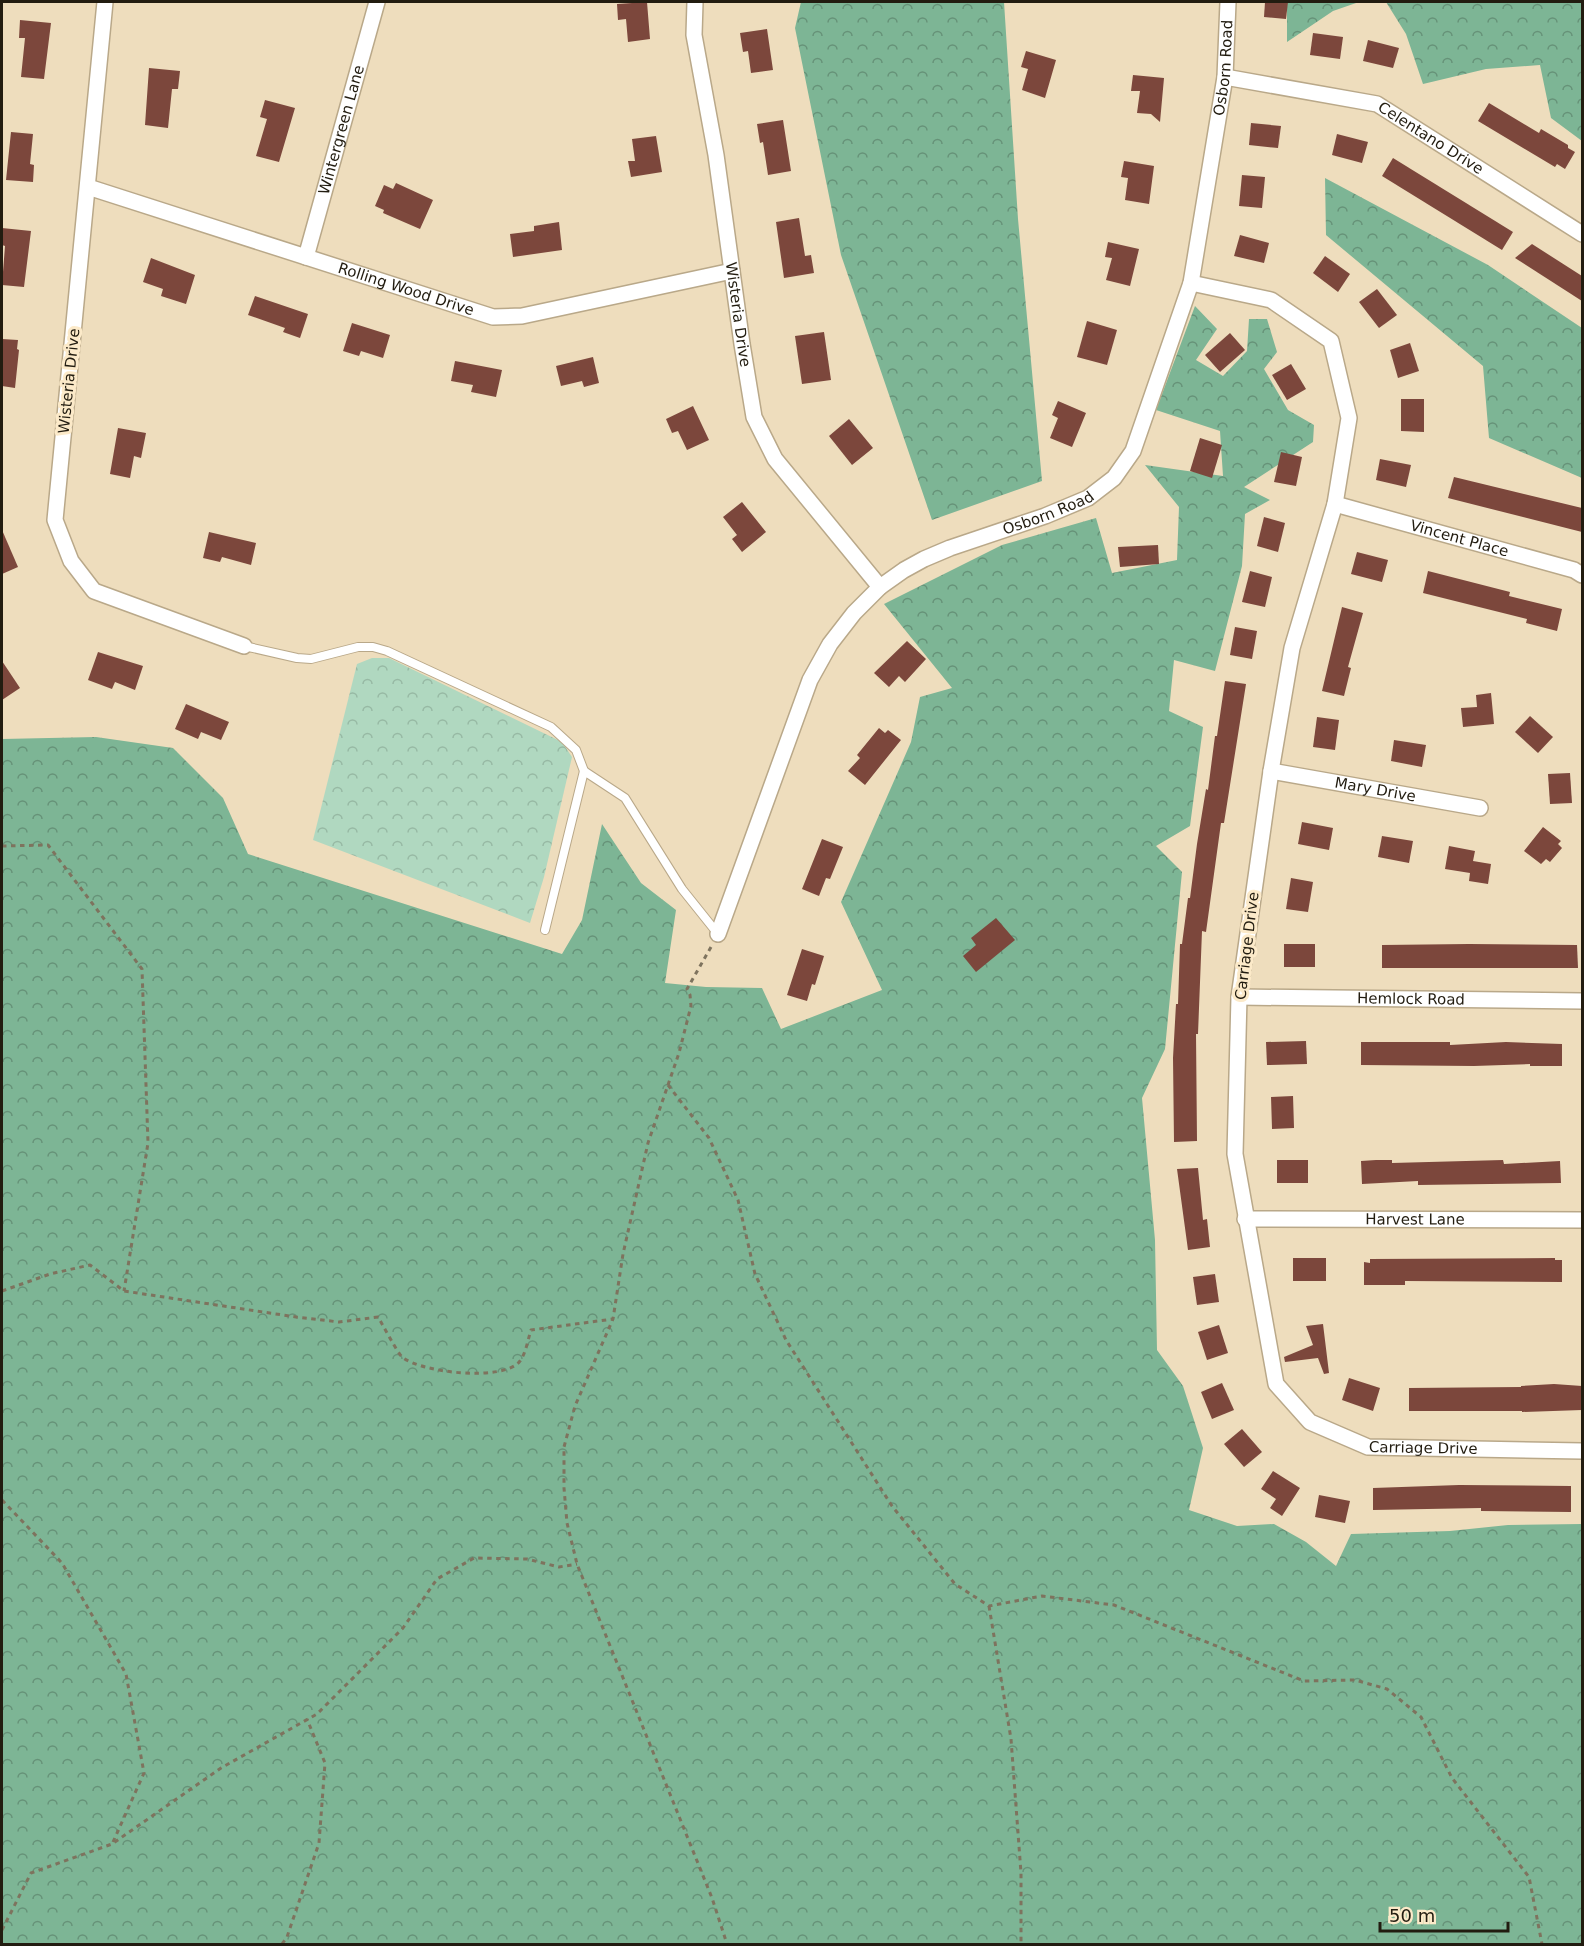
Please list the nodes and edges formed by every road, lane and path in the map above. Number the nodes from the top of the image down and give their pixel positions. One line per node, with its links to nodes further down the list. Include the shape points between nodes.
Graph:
1 (105, 2): 6 (street, Wisteria Drive)
2 (377, 2): 8 (street, Wintergreen Lane)
3 (695, 2): 9 (street, Wisteria Drive, via 694,35)
4 (1228, 2): 5 (street, Osborn Road)
5 (1225, 77): 7 (street, Celentano Drive, via 1377,104); 10 (street, Osborn Road)
6 (88, 187): 8 (street, Rolling Wood Drive); 14 (street, Wisteria Drive, via 55,520 71,561 94,591)
7 (1582, 234)
8 (306, 257): 9 (street, Rolling Wood Drive, via 493,317 522,316)
9 (732, 271): 13 (street, Wisteria Drive, via 754,417 775,459)
10 (1191, 283): 11 (street, Carriage Drive, via 1271,300 1330,341 1349,418); 13 (street, Osborn Road, via 1133,451 1114,478 1088,498 924,559)
11 (1335, 504): 12 (street, Vincent Place); 16 (street, Carriage Drive, via 1292,648)
12 (1582, 575)
13 (880, 587): 20 (street, Osborn Road, via 830,644 810,680)
14 (244, 646): 15 (lane, via 310,659 358,647 387,651 551,728 576,750)
15 (584, 771): 19 (lane); 20 (lane, via 625,798 682,889)
16 (1271, 771): 17 (street, Mary Drive); 21 (street, Carriage Drive)
17 (1480, 808)
18 (2, 846): 27 (path, via 48,845 142,969 148,1143)
19 (546, 930)
20 (718, 934): 23 (path, via 687,989 691,1006)
21 (1239, 996): 22 (street, Hemlock Road); 24 (street, Carriage Drive, via 1235,1154)
22 (1582, 1001)
23 (668, 1085): 28 (path, via 648,1143); 32 (path, via 709,1138 738,1200 755,1274 786,1340 892,1506 955,1584)
24 (1245, 1219): 25 (street, Harvest Lane); 29 (street, Carriage Drive, via 1276,1384 1310,1422 1368,1447)
25 (1582, 1220)
26 (2, 1291): 27 (path, via 90,1264)
27 (124, 1291): 28 (path, via 339,1322 378,1317 401,1356 452,1373 510,1369 521,1360 531,1330)
28 (613, 1319): 31 (path, via 574,1406 564,1447 567,1523)
29 (1582, 1451)
30 (2, 1500): 34 (path, via 62,1563 126,1674 144,1773)
31 (577, 1564): 33 (path, via 559,1567 527,1559 474,1558 437,1579 403,1628); 37 (path)
32 (989, 1606): 38 (path, via 1011,1739 1021,1873); 39 (path, via 1042,1596 1114,1605 1304,1681 1356,1680 1387,1689 1421,1717 1452,1778 1529,1877)
33 (308, 1719): 34 (path, via 221,1768); 36 (path, via 326,1763 319,1843)
34 (112, 1844): 35 (path, via 31,1873)
35 (2, 1930)
36 (282, 1944)
37 (727, 1944)
38 (1021, 1944)
39 (1542, 1944)

